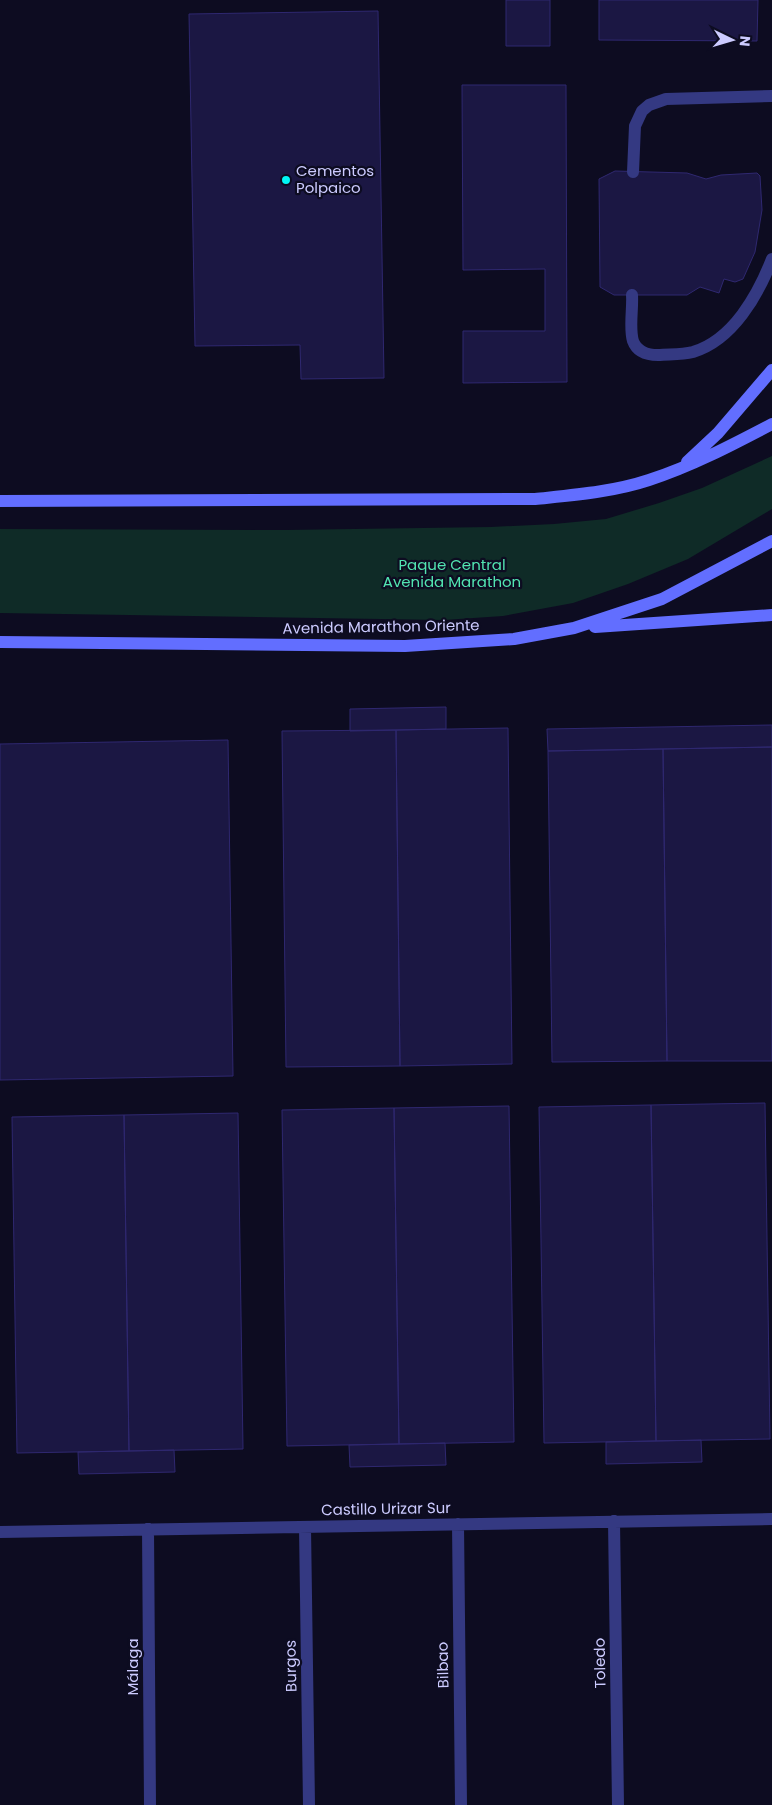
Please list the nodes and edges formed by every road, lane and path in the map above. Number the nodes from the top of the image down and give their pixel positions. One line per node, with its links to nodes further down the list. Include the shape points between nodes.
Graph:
1 (772, 96): 2 (street, via 666,100 649,105 635,126)
2 (633, 172)
3 (772, 259): 4 (street, via 746,310 730,328 693,352 655,355 638,348 633,334)
4 (632, 295)
5 (772, 370): 7 (main road, via 718,433)
6 (772, 424): 7 (main road)
7 (678, 470): 8 (main road, via 616,489 535,499)
8 (0, 501)
9 (772, 541): 11 (main road, Avenida Marathon Oriente, via 662,599)
10 (772, 615): 11 (main road)
11 (574, 628): 12 (main road, Avenida Marathon Oriente, via 514,639 439,645)
12 (0, 642)
13 (772, 1519): 14 (street, Castillo Urizar Sur)
14 (614, 1521): 15 (street, Castillo Urizar Sur); 22 (street, Toledo)
15 (458, 1524): 16 (street, Castillo Urizar Sur); 21 (street, Bilbao)
16 (305, 1526): 17 (street, Castillo Urizar Sur); 20 (street, Burgos)
17 (148, 1529): 18 (street, Castillo Urizar Sur); 19 (street, Málaga)
18 (0, 1532)
19 (150, 1805)
20 (309, 1805)
21 (461, 1805)
22 (618, 1805)

